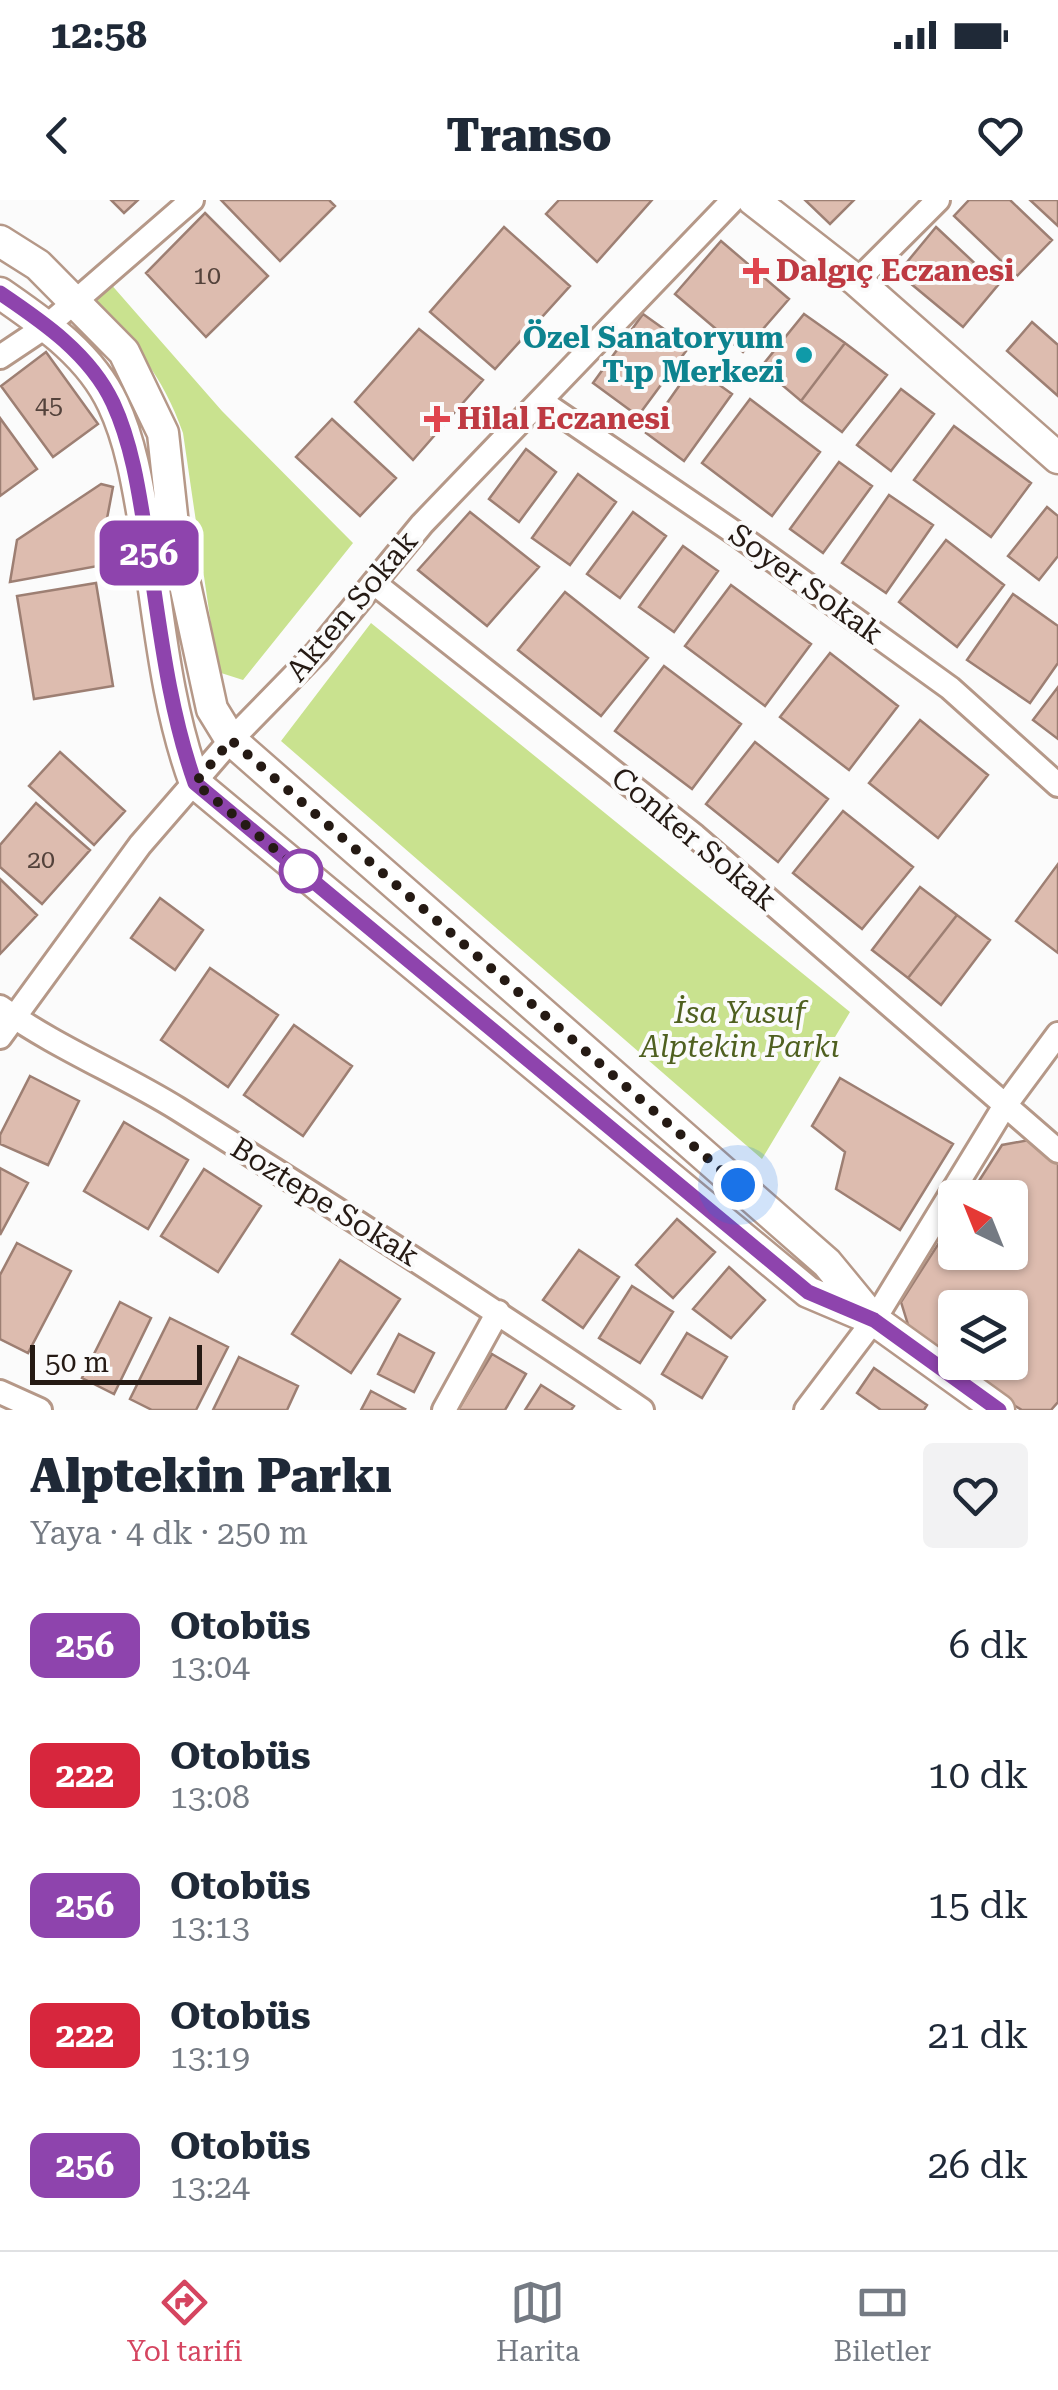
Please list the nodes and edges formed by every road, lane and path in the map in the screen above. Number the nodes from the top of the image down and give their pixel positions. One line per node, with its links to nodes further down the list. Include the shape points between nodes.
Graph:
1 (192, 200): 8 (street)
2 (733, 200): 11 (street, Akten Sokak)
3 (753, 200): 6 (main road)
4 (938, 200): 6 (street)
5 (0, 241): 8 (main road, via 38,265)
6 (857, 280): 12 (main road)
7 (0, 293): 9 (main road)
8 (74, 304): 9 (street); 14 (main road, via 124,352 162,434 174,534 212,709)
9 (48, 325): 10 (street); 15 (main road, via 113,402 136,477 179,738)
10 (0, 357)
11 (540, 401): 13 (street, Akten Sokak); 16 (street, Soyer Sokak, via 950,688)
12 (1058, 458)
13 (374, 583): 14 (street, Akten Sokak, via 318,652); 19 (street, Conker Sokak, via 696,836)
14 (231, 740): 15 (street, Akten Sokak); 22 (main road, via 827,1263)
15 (195, 783): 17 (street, Akten Sokak); 22 (main road, via 808,1292)
16 (1058, 785)
17 (4, 1020): 21 (street, Boztepe Sokak, via 172,1105)
18 (1058, 1034): 19 (street)
19 (1004, 1106): 20 (street, Conker Sokak); 22 (street)
20 (1058, 1150)
21 (498, 1312): 25 (street); 26 (street, Boztepe Sokak)
22 (874, 1320): 27 (street); 28 (main road)
23 (0, 1392): 24 (street)
24 (40, 1410)
25 (444, 1410)
26 (642, 1410)
27 (806, 1410)
28 (999, 1410)

